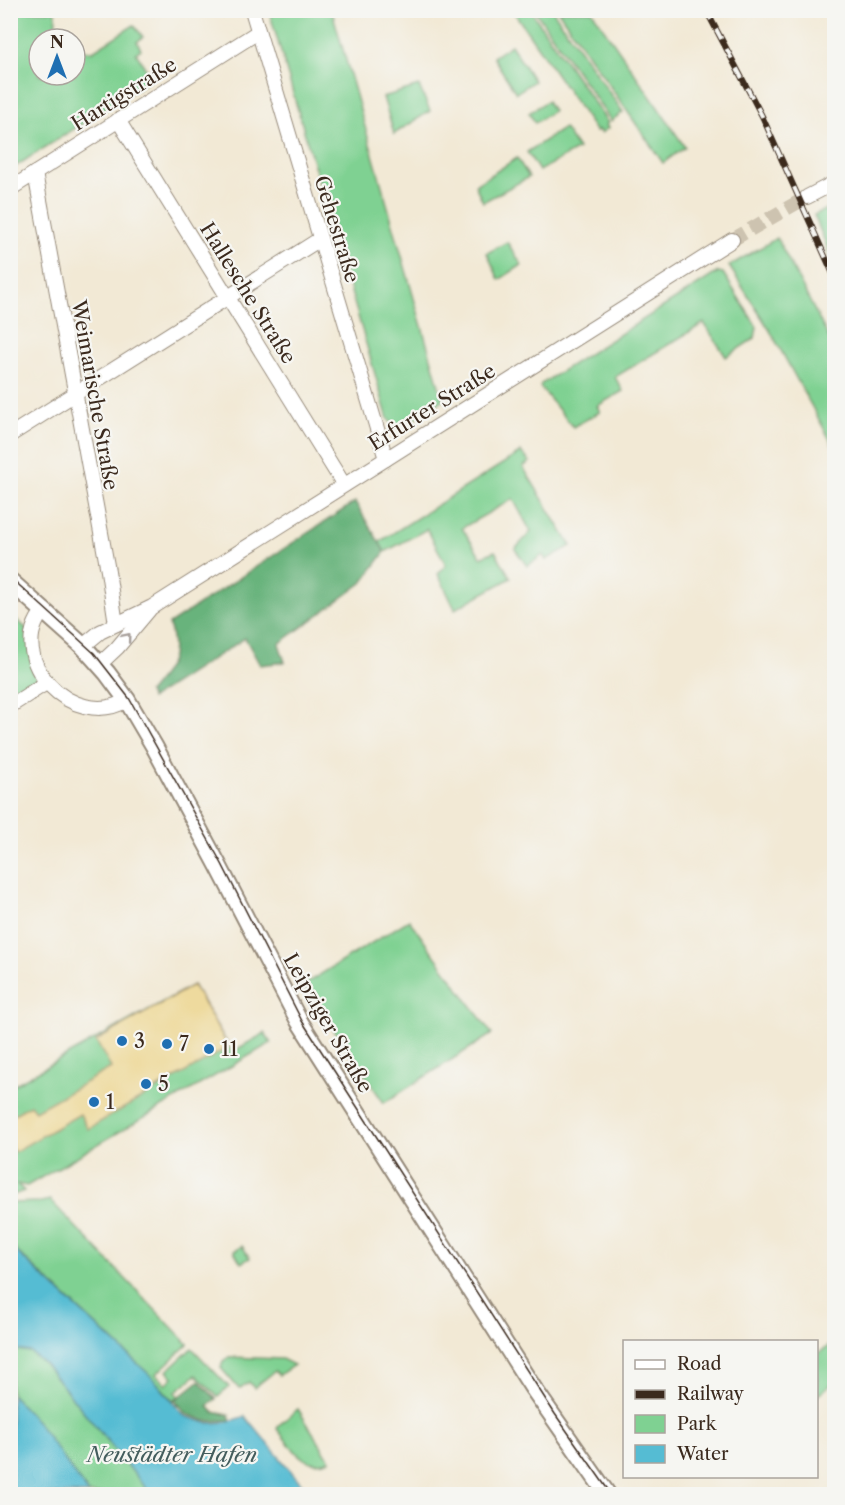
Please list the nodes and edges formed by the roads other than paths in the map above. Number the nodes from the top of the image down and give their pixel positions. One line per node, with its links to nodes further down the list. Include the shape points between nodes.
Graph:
1 (252, 10): 2 (street, Gehestraße)
2 (258, 32): 3 (street, Hartigstraße); 8 (street, Gehestraße)
3 (118, 120): 4 (street, Hartigstraße); 10 (street, Hallesche Straße)
4 (35, 173): 6 (street, Hartigstraße); 11 (street, Weimarische Straße)
5 (834, 183): 7 (street)
6 (10, 189)
7 (807, 197)
8 (320, 239): 10 (street); 13 (street, Gehestraße)
9 (732, 240): 13 (street, Erfurter Straße)
10 (228, 297): 11 (street); 14 (street, Hallesche Straße)
11 (75, 394): 12 (street); 18 (street, Weimarische Straße)
12 (10, 435)
13 (386, 459): 14 (street, Erfurter Straße)
14 (344, 485): 16 (street, Erfurter Straße)
15 (10, 581): 17 (main road, Leipziger Straße)
16 (152, 606): 18 (street, Erfurter Straße); 20 (street, Erfurter Straße, one-way to 16)
17 (44, 610): 19 (main road, Leipziger Straße); 21 (street, via 32,642 38,670)
18 (116, 624): 19 (street, Erfurter Straße)
19 (83, 646): 20 (main road, Leipziger Straße)
20 (100, 664): 22 (main road, Leipziger Straße)
21 (46, 683): 22 (street, via 61,697 83,706 104,708); 23 (street)
22 (127, 700): 24 (main road, Leipziger Straße, via 219,865 299,1021 533,1388)
23 (10, 706)
24 (607, 1494)

